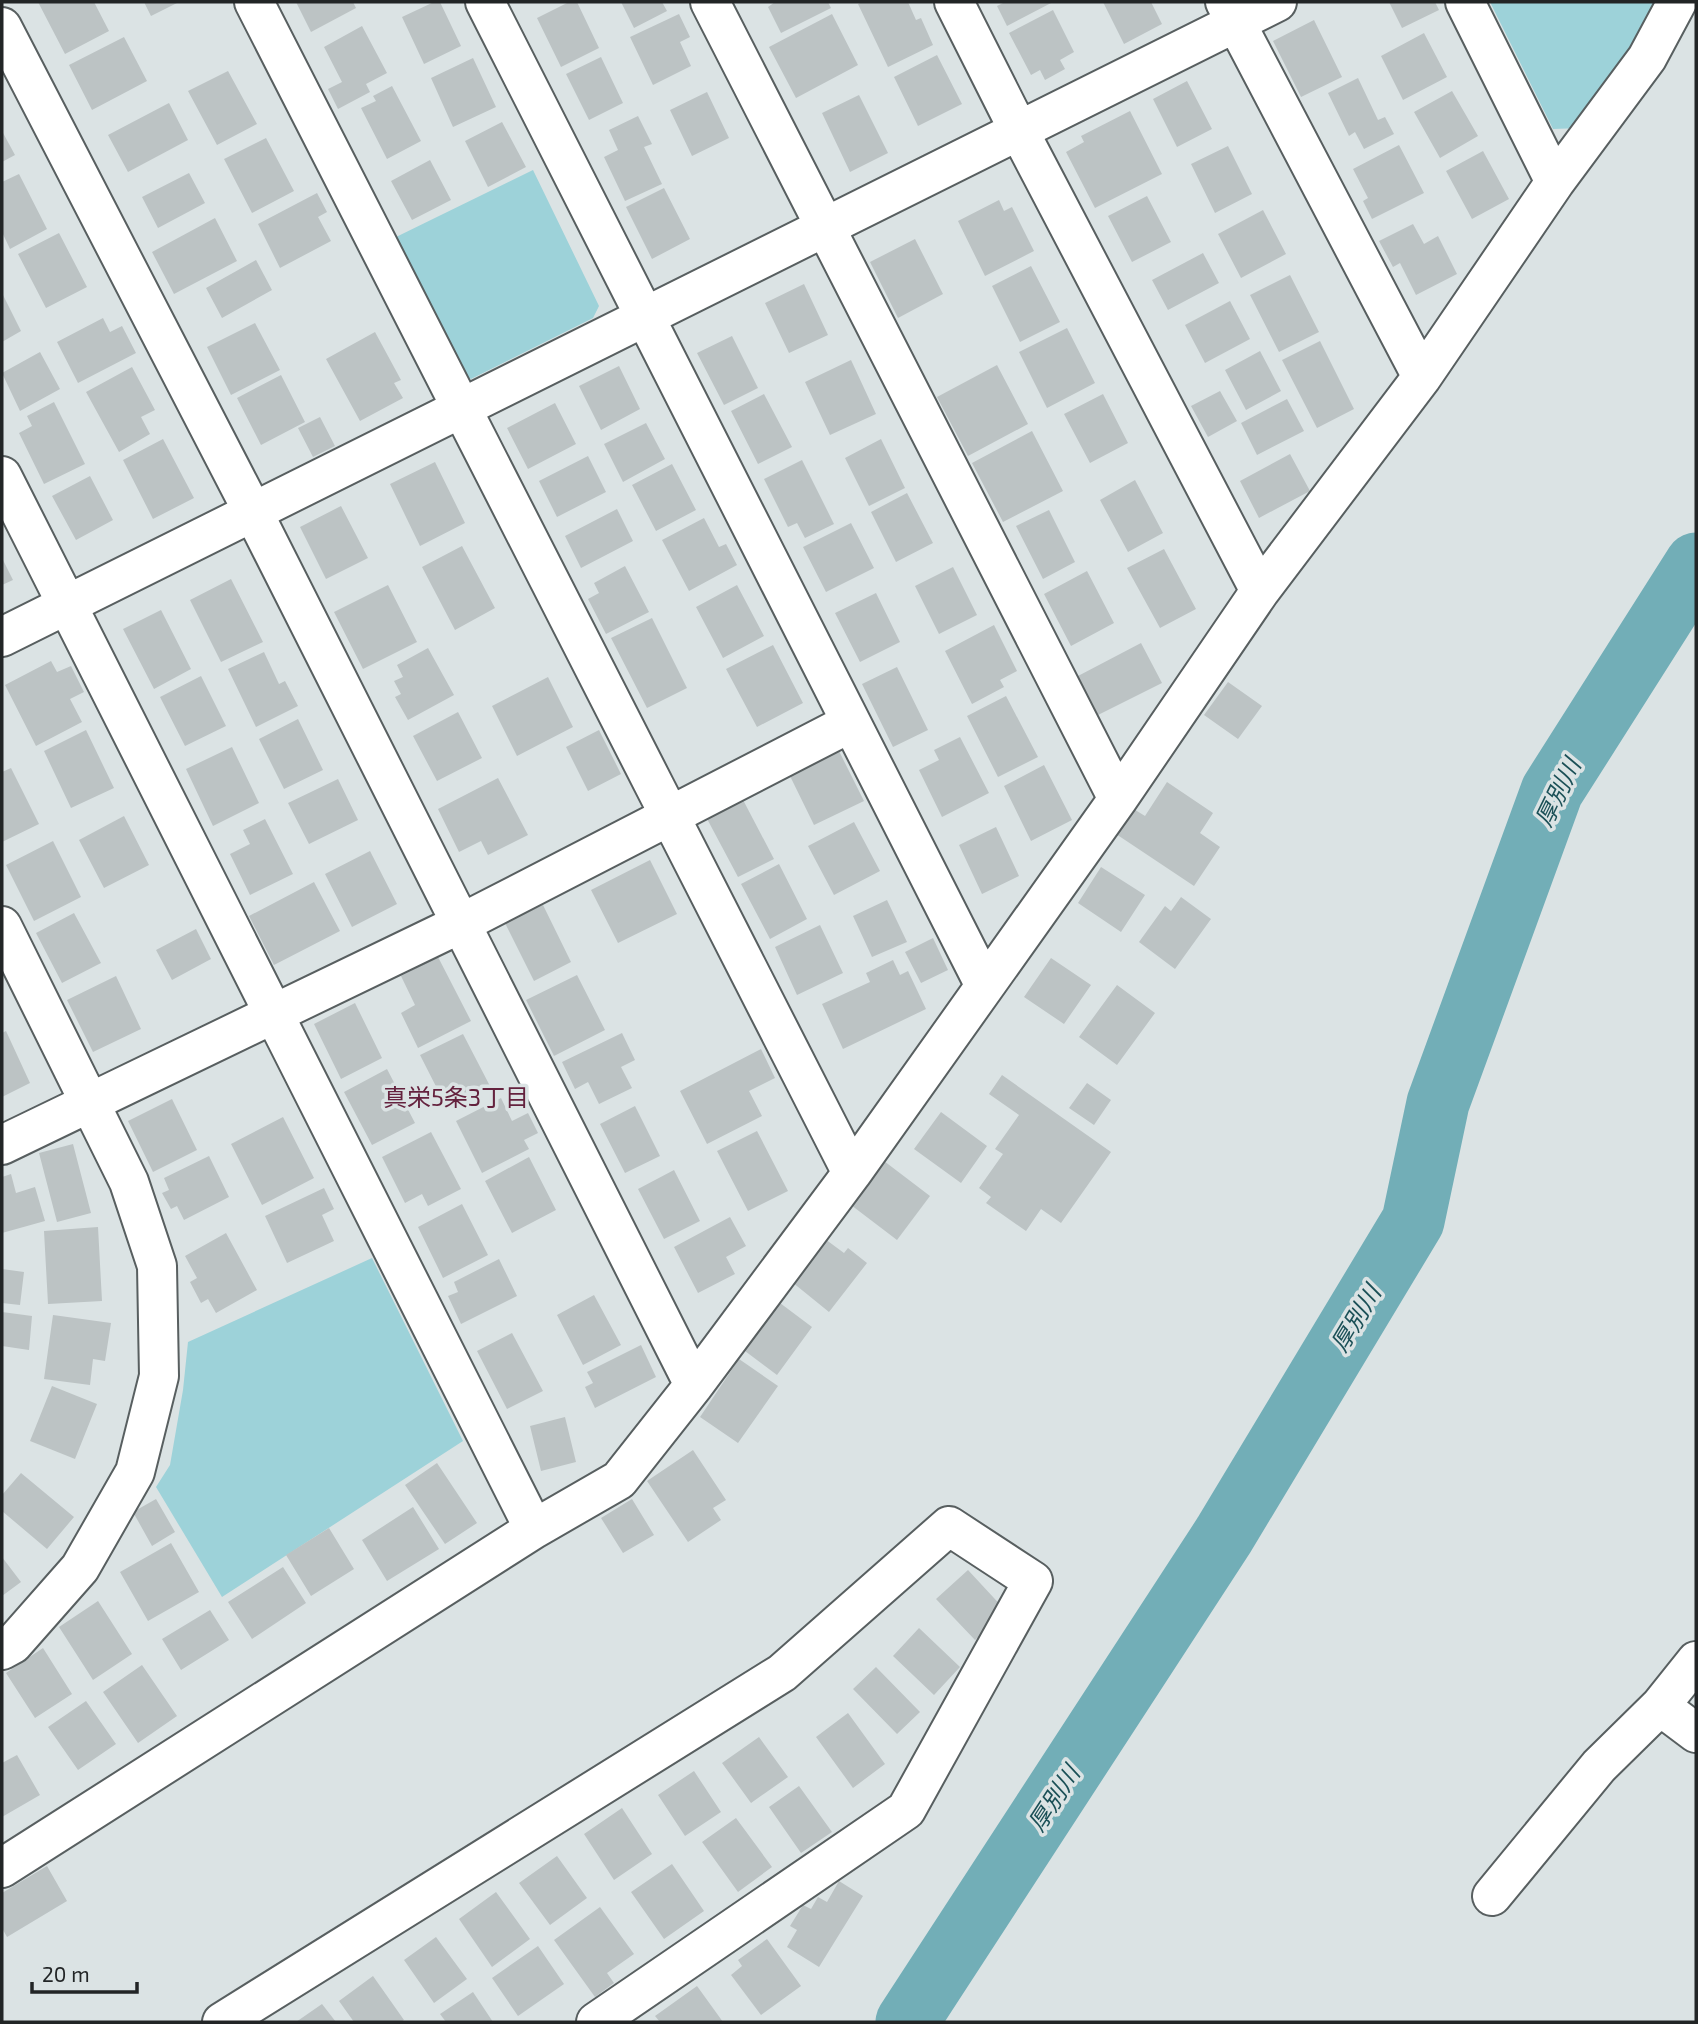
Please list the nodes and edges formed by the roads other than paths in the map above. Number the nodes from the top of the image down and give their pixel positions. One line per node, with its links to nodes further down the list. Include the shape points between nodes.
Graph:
1 (254, 2): 15 (street)
2 (485, 2): 13 (street)
3 (710, 2): 12 (street)
4 (954, 2): 10 (street)
5 (1277, 2): 8 (street)
6 (1465, 2): 11 (street)
7 (1676, 2): 11 (street, via 1647,58)
8 (1231, 12): 10 (street); 14 (street)
9 (2, 27): 17 (street)
10 (1019, 131): 12 (street); 18 (street)
11 (1555, 182): 14 (street)
12 (824, 228): 13 (street); 22 (street)
13 (647, 316): 15 (street); 21 (street)
14 (1422, 377): 18 (street)
15 (464, 407): 17 (street); 23 (street)
16 (2, 476): 19 (street)
17 (253, 512): 19 (street); 24 (street)
18 (1260, 591): 22 (street)
19 (68, 605): 20 (street); 27 (street)
20 (2, 637)
21 (850, 723): 23 (street); 26 (street)
22 (1118, 799): 26 (street)
23 (668, 815): 24 (street); 30 (street)
24 (461, 923): 27 (street); 31 (street)
25 (2, 926): 28 (street)
26 (985, 986): 30 (street)
27 (273, 1014): 28 (street); 32 (street)
28 (92, 1103): 29 (street); 33 (street, via 129,1182 157,1266 159,1376 135,1472 80,1568 13,1644)
29 (2, 1145)
30 (852, 1173): 31 (street)
31 (694, 1385): 32 (street, via 619,1480)
32 (534, 1529): 37 (street)
33 (2, 1650)
34 (1696, 1661): 35 (street)
35 (1661, 1706): 36 (street); 38 (street, via 1599,1766)
36 (1696, 1733)
37 (2, 1868)
38 (1492, 1896)
39 (232, 2019): 40 (street, via 782,1673 949,1526 1033,1581 906,1810)
40 (606, 2020)

